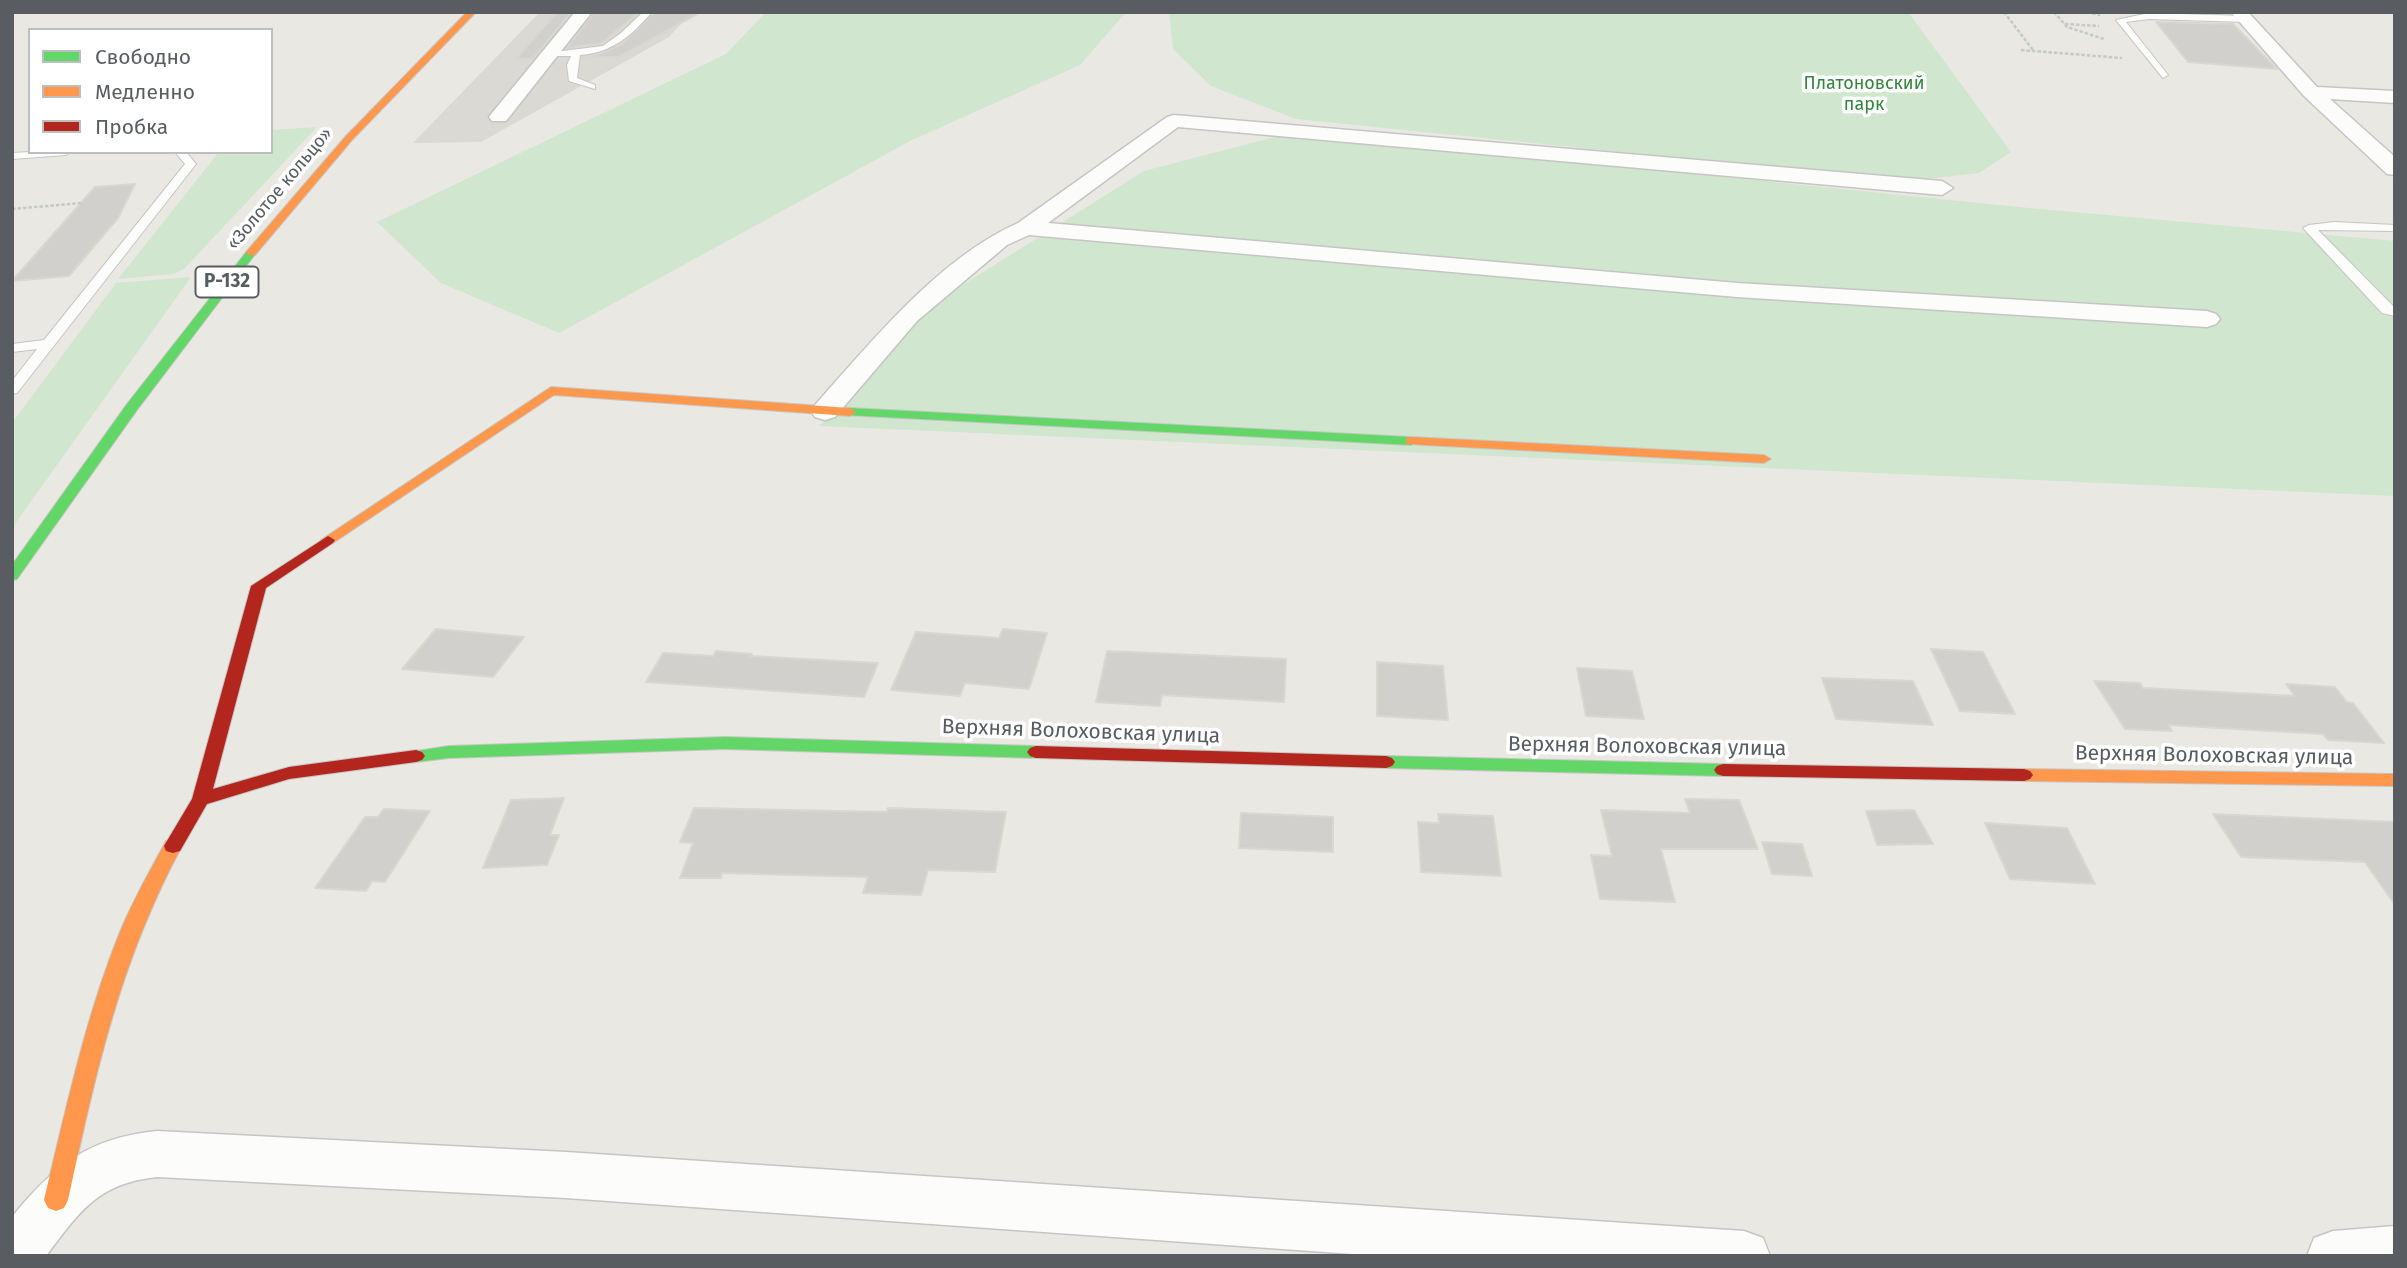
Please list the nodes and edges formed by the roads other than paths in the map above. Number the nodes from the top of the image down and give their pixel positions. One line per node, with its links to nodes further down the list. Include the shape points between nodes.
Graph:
1 (472, 12): 26 (street, «Золотое кольцо» / Р-132, via 350,137 233,274 106,439)
2 (584, 12): 5 (street)
3 (648, 12): 6 (lane, via 617,44)
4 (2242, 16): 7 (lane, via 2120,20); 9 (street)
5 (551, 53): 6 (lane); 11 (street)
6 (576, 53): 8 (lane, via 572,79)
7 (2163, 75)
8 (592, 87)
9 (2311, 92): 10 (street); 15 (street)
10 (2395, 97)
11 (499, 117)
12 (39, 154): 14 (lane)
13 (182, 154): 21 (lane, via 191,164)
14 (12, 156)
15 (2395, 169)
16 (1942, 188): 17 (street, via 1174,121)
17 (1026, 228): 20 (street, via 1723,288); 24 (street, via 999,240 908,316)
18 (2395, 228): 19 (lane, via 2309,228 2387,310)
19 (2395, 312)
20 (2207, 319)
21 (48, 344): 22 (lane); 23 (lane)
22 (12, 348)
23 (12, 390)
24 (825, 411): 25 (street); 28 (street, via 551,391 259,586)
25 (1764, 459)
26 (12, 576)
27 (2395, 780): 28 (street, Верхняя Волоховская улица, via 1650,769 725,743 449,752 289,773)
28 (201, 799): 29 (street, via 144,895 98,1018)
29 (57, 1200): 31 (street); 32 (street, via 91,1171 128,1156 210,1155)
30 (2395, 1251): 33 (street)
31 (14, 1256)
32 (1744, 1256)
33 (2333, 1256)

